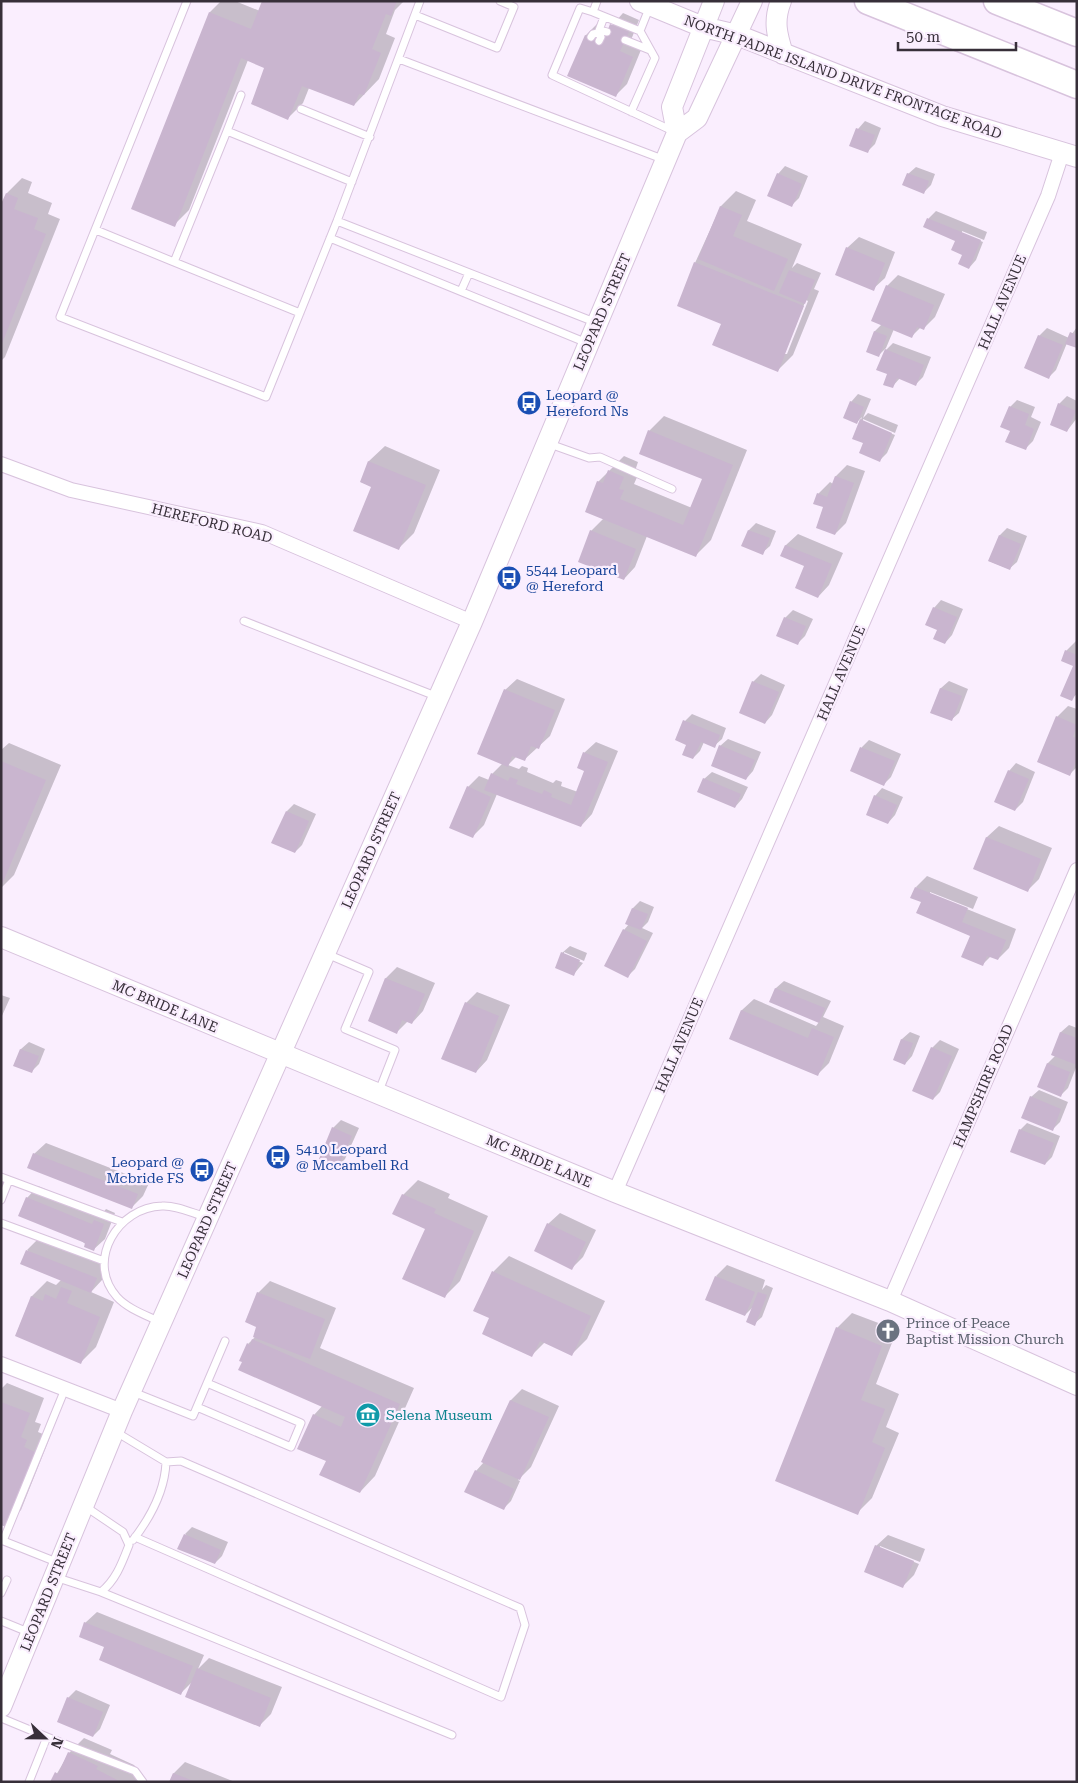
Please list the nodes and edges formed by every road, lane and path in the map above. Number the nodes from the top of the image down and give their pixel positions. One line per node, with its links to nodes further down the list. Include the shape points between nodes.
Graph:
1 (187, 1): 34 (lane)
2 (420, 1): 12 (lane)
3 (500, 1): 12 (lane, via 514,7 497,48)
4 (597, 1): 11 (lane)
5 (714, 1): 14 (main road)
6 (868, 1): 23 (highway)
7 (997, 1): 16 (highway)
8 (751, 2): 17 (main road, LEOPARD STREET)
9 (650, 3): 14 (main road, NORTH PADRE ISLAND DRIVE FRONTAGE ROAD); 15 (lane)
10 (779, 7): 21 (main road, via 775,27)
11 (593, 12): 13 (lane); 26 (lane, via 580,8 552,75 581,85)
12 (415, 16): 22 (lane)
13 (604, 17): 15 (lane); 18 (lane, via 601,34)
14 (703, 27): 17 (main road, NORTH PADRE ISLAND DRIVE FRONTAGE ROAD); 28 (main road, via 672,107)
15 (640, 31): 20 (lane)
16 (1077, 33)
17 (737, 35): 21 (main road, NORTH PADRE ISLAND DRIVE FRONTAGE ROAD); 28 (main road, LEOPARD STREET, via 697,118)
18 (591, 37)
19 (625, 40): 20 (lane)
20 (651, 50): 26 (lane, via 655,58)
21 (783, 54): 30 (main road, NORTH PADRE ISLAND DRIVE FRONTAGE ROAD, via 949,119)
22 (399, 59): 29 (lane); 31 (lane)
23 (1077, 86)
24 (241, 95): 27 (lane)
25 (301, 109): 29 (lane)
26 (631, 112): 28 (lane)
27 (226, 132): 32 (lane); 36 (lane)
28 (677, 133): 31 (main road, LEOPARD STREET)
29 (370, 137): 32 (lane)
30 (1070, 155): 55 (street, HALL AVENUE, via 1048,196)
31 (665, 160): 40 (main road, LEOPARD STREET)
32 (352, 182): 33 (lane)
33 (337, 222): 35 (lane); 37 (lane)
34 (96, 230): 36 (lane); 39 (lane, via 60,317 266,397)
35 (330, 238): 38 (lane); 39 (lane)
36 (174, 262): 39 (lane)
37 (469, 273): 38 (lane); 40 (lane)
38 (462, 292): 41 (lane)
39 (300, 313)
40 (597, 323): 41 (main road, LEOPARD STREET)
41 (589, 343): 42 (main road, LEOPARD STREET)
42 (547, 443): 44 (lane, via 589,458 600,457); 46 (main road, LEOPARD STREET)
43 (1, 464): 46 (street, HEREFORD ROAD, via 71,490 262,532)
44 (672, 489)
45 (244, 621): 47 (lane)
46 (472, 622): 47 (main road, LEOPARD STREET)
47 (438, 697): 50 (main road, LEOPARD STREET)
48 (1077, 870): 61 (street, HAMPSHIRE ROAD)
49 (1, 938): 51 (main road, MC BRIDE LANE)
50 (325, 953): 51 (main road, LEOPARD STREET); 52 (lane, via 369,972 345,1029 395,1050)
51 (280, 1053): 52 (main road, MC BRIDE LANE); 57 (main road, LEOPARD STREET)
52 (378, 1094): 55 (main road, MC BRIDE LANE)
53 (1, 1177): 54 (lane)
54 (9, 1180): 56 (lane); 58 (lane)
55 (615, 1192): 61 (main road, MC BRIDE LANE)
56 (1, 1200)
57 (209, 1218): 58 (lane, via 162,1206 135,1212); 62 (main road, LEOPARD STREET)
58 (122, 1222): 60 (lane, via 107,1247)
59 (1, 1223): 60 (lane)
60 (104, 1261): 62 (lane, via 109,1282 117,1296 133,1309)
61 (890, 1301): 66 (main road, MC BRIDE LANE)
62 (161, 1323): 68 (main road, LEOPARD STREET)
63 (225, 1341): 65 (lane)
64 (1, 1364): 67 (street)
65 (207, 1383): 69 (lane); 69 (lane, via 301,1423 291,1447)
66 (1077, 1385)
67 (65, 1389): 70 (street); 75 (lane)
68 (131, 1391): 69 (lane, via 193,1416); 70 (main road, LEOPARD STREET)
69 (197, 1408)
70 (122, 1411): 71 (main road, LEOPARD STREET)
71 (114, 1430): 72 (lane); 73 (main road, LEOPARD STREET)
72 (166, 1462): 74 (lane, via 161,1490); 74 (lane, via 181,1461 520,1608 525,1625 501,1697)
73 (84, 1505): 76 (lane, via 123,1532); 77 (main road, LEOPARD STREET)
74 (135, 1537): 76 (lane)
75 (2, 1540): 77 (lane)
76 (129, 1545): 79 (lane, via 112,1583)
77 (57, 1570): 79 (lane); 82 (main road, LEOPARD STREET)
78 (7, 1580): 80 (lane)
79 (101, 1592): 85 (lane)
80 (1, 1593)
81 (1, 1621): 82 (lane)
82 (31, 1634): 83 (main road, LEOPARD STREET)
83 (1, 1707)
84 (1, 1718): 86 (lane)
85 (452, 1735)
86 (47, 1737): 87 (lane); 88 (lane, via 135,1772)
87 (28, 1782)
88 (144, 1782)

